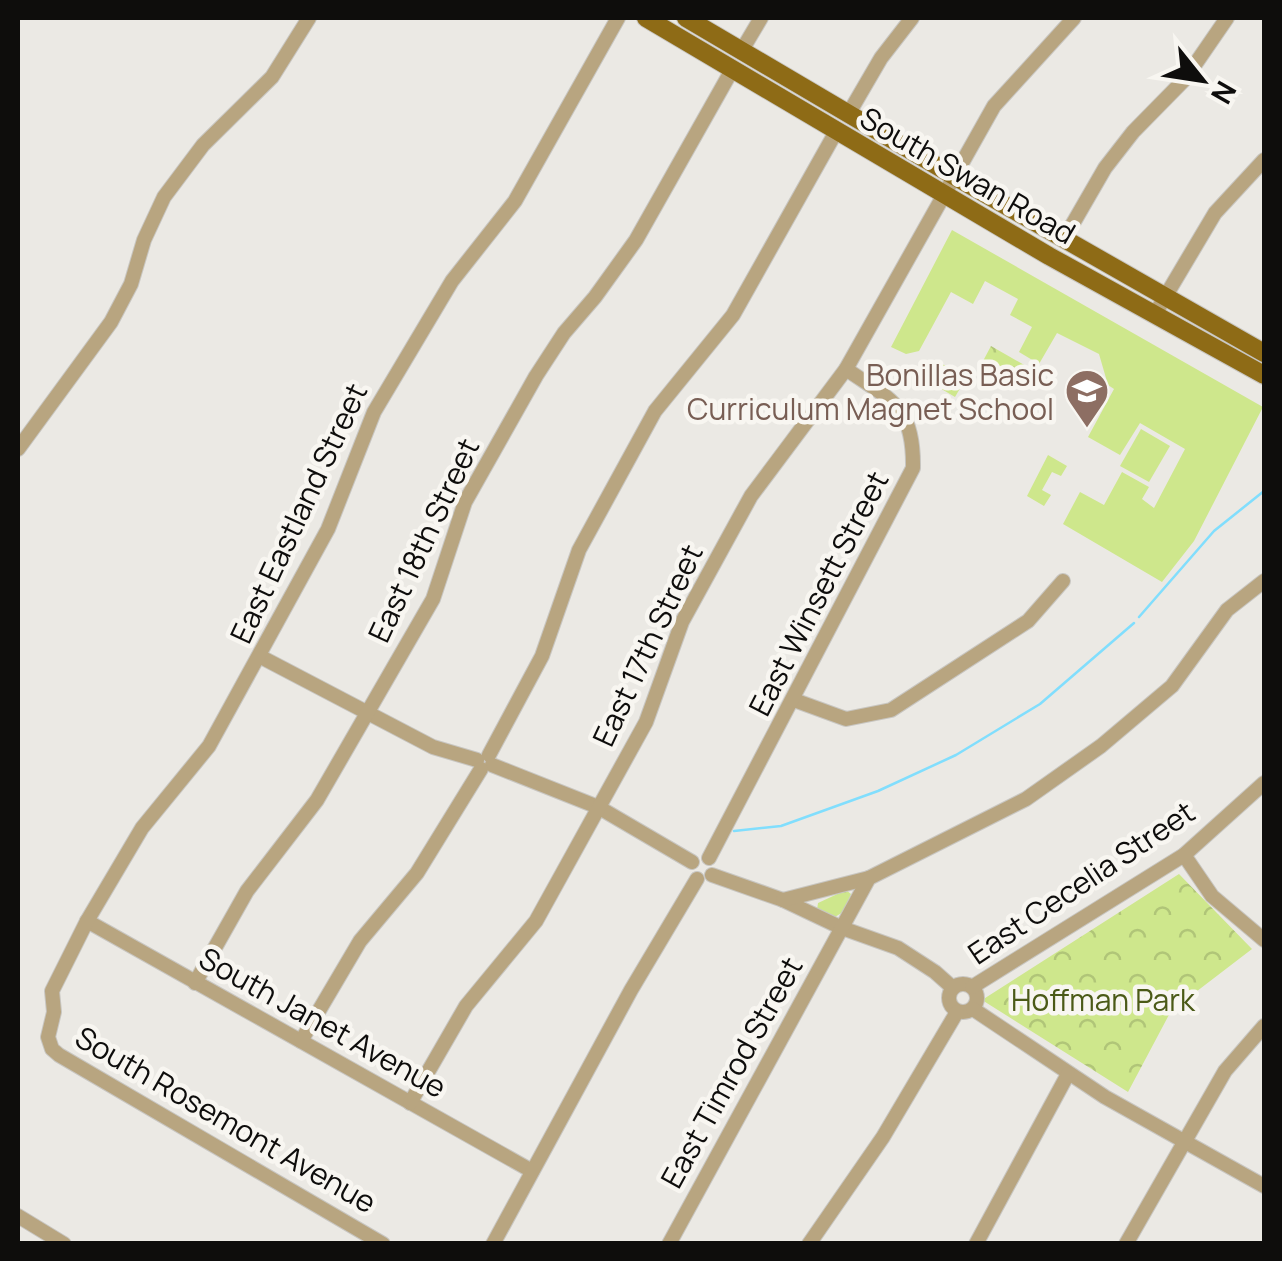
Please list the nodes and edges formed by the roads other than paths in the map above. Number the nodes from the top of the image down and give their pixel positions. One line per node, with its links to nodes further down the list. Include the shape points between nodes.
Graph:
1 (310, 18): 20 (street, via 272,77 203,145 164,197 111,322)
2 (618, 18): 23 (street, East Eastland Street, via 515,200 452,280 374,412 328,530)
3 (646, 18): 10 (main road, South Swan Road)
4 (686, 18): 9 (main road, South Swan Road)
5 (761, 18): 9 (street)
6 (912, 18): 11 (street)
7 (1074, 18): 14 (street, East 17th Street, via 994,106)
8 (1227, 18): 15 (street, via 1185,79 1121,146)
9 (742, 50): 11 (main road, South Swan Road)
10 (732, 70): 12 (main road, South Swan Road); 25 (street, East 18th Street, via 636,240 536,376 466,502 432,599)
11 (849, 112): 14 (main road, South Swan Road)
12 (837, 130): 14 (main road, South Swan Road); 26 (street, via 733,315 655,411 578,550 542,656)
13 (1264, 160): 16 (street, via 1215,213)
14 (950, 185): 15 (main road, South Swan Road); 16 (main road, South Swan Road); 18 (street, East 17th Street)
15 (1064, 239): 16 (main road, South Swan Road)
16 (1160, 306): 17 (main road, South Swan Road); 19 (main road, South Swan Road)
17 (1264, 351)
18 (846, 370): 24 (street, East Winsett Street, via 896,404 909,422 914,468); 28 (street, East 17th Street, via 750,496 682,622 646,722)
19 (1264, 375)
20 (18, 450)
21 (1063, 581): 24 (street, via 1028,621 891,710 846,719)
22 (1264, 582): 33 (street, via 1226,610 1172,686 1102,746 1026,799)
23 (261, 657): 25 (street); 35 (street, East Eastland Street, via 209,746 142,828)
24 (794, 700): 30 (street, East Winsett Street)
25 (366, 713): 26 (street, via 433,747); 38 (street, East 18th Street, via 317,800 247,891)
26 (485, 762): 28 (street); 45 (street, via 417,873 360,940)
27 (1264, 783): 29 (street, East Cecelia Street)
28 (598, 807): 31 (street); 47 (street, East 17th Street, via 536,921 466,1006)
29 (1184, 855): 37 (street, via 1212,896); 40 (street, East Cecelia Street)
30 (709, 858): 31 (street); 32 (street, via 714,864)
31 (692, 862): 32 (street, via 691,872)
32 (704, 877): 34 (street); 49 (street, via 631,990)
33 (869, 878): 34 (street); 36 (street, East Timrod Street)
34 (783, 900): 36 (street)
35 (86, 921): 38 (street, South Janet Avenue); 44 (street, East Eastland Street, via 55,980)
36 (842, 928): 39 (street, via 898,948); 55 (street, East Timrod Street)
37 (1264, 940)
38 (196, 983): 45 (street, South Janet Avenue)
39 (953, 988): 40 (street); 42 (street, via 949,1003)
40 (972, 988): 41 (street, via 978,998)
41 (973, 1009): 42 (street); 46 (street)
42 (957, 1012): 56 (street, via 884,1137)
43 (1264, 1026): 48 (street, via 1225,1071)
44 (44, 1041): 54 (street, South Rosemont Avenue)
45 (302, 1041): 47 (street, South Janet Avenue)
46 (1068, 1074): 48 (street); 57 (street)
47 (410, 1103): 49 (street, South Janet Avenue)
48 (1183, 1140): 50 (street); 58 (street)
49 (532, 1171): 52 (street)
50 (1264, 1186)
51 (18, 1216): 53 (street)
52 (500, 1241)
53 (62, 1243)
54 (383, 1244)
55 (669, 1244)
56 (809, 1244)
57 (976, 1244)
58 (1126, 1244)

